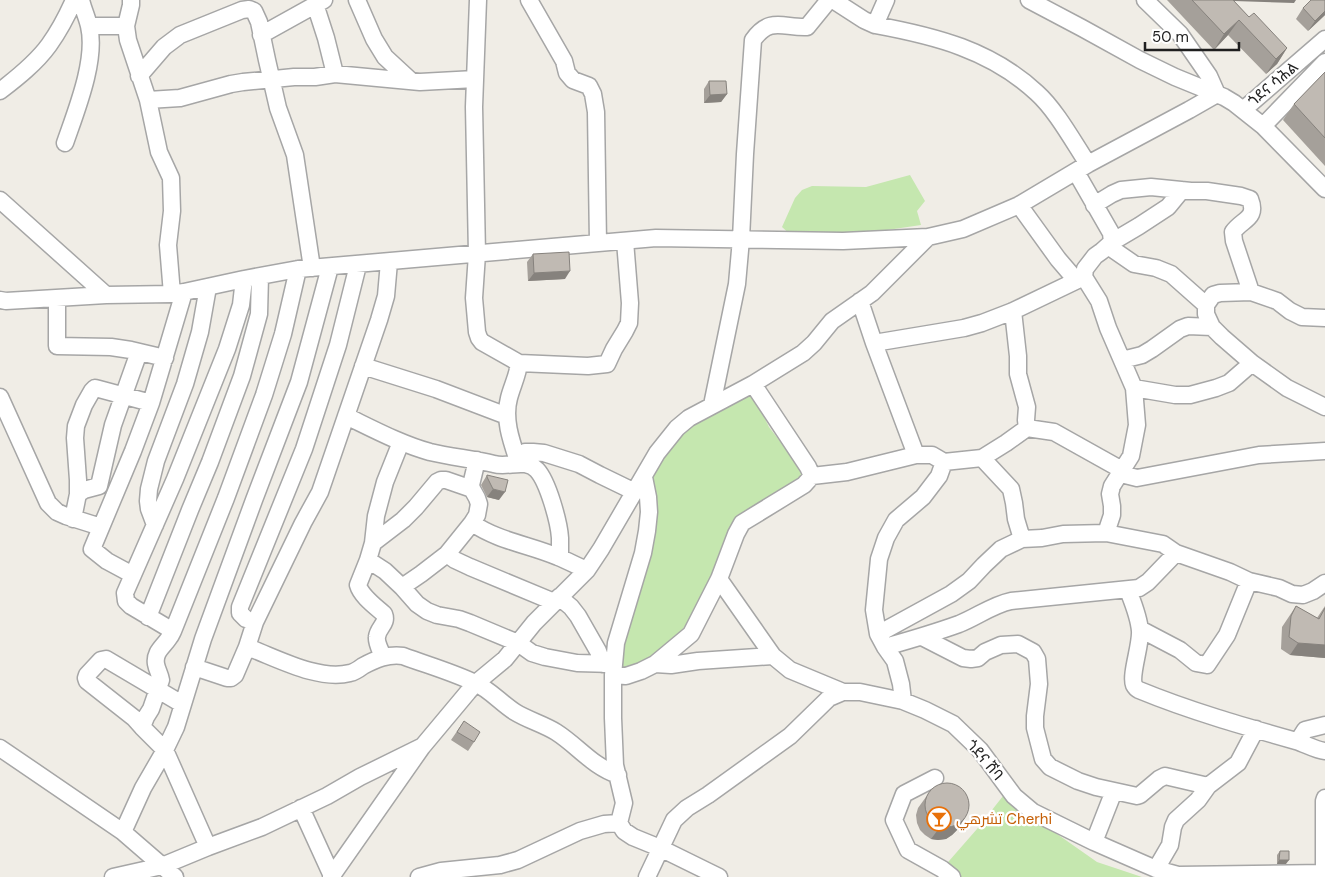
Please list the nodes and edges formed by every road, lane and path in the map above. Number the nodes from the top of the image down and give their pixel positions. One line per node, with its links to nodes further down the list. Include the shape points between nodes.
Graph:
1 (74, 0): 24 (street, via 50,45)
2 (80, 0): 14 (street)
3 (131, 0): 15 (street)
4 (357, 0): 23 (street, via 385,57)
5 (478, 0): 21 (street)
6 (529, 0): 39 (street, via 564,61 567,73 573,80 589,86 593,94)
7 (829, 0): 37 (street, via 807,27 770,25 759,31 753,40)
8 (833, 0): 13 (street)
9 (886, 0): 13 (street)
10 (1029, 0): 25 (street, via 1140,60)
11 (1145, 0): 25 (street, via 1180,34 1209,76)
12 (320, 2): 16 (street); 19 (street)
13 (875, 25): 30 (street, via 932,37 968,49 1002,66 1049,106)
14 (89, 26): 15 (street); 29 (street, via 91,39 86,76)
15 (126, 26): 20 (street)
16 (261, 35): 20 (street, via 260,22 254,11 242,10 180,35 164,47); 22 (street)
17 (1324, 44): 27 (street, ጎደና ሳሕል)
18 (1325, 62): 28 (street, ጎደና ሳሕል)
19 (334, 74): 22 (street); 23 (street)
20 (139, 76): 26 (street)
21 (475, 79): 23 (street); 41 (street)
22 (271, 80): 26 (street, via 231,84 180,98); 45 (street, via 282,123 295,155)
23 (411, 81)
24 (0, 91)
25 (1216, 94): 27 (street); 30 (street)
26 (148, 100): 50 (street, via 159,152 171,178 168,245)
27 (1243, 110): 28 (street)
28 (1263, 126): 31 (street)
29 (65, 143)
30 (1082, 168): 34 (street); 35 (street)
31 (1325, 189)
32 (1182, 190): 35 (street, via 1121,190); 40 (street, via 1168,207); 49 (street, via 1250,199 1253,212 1233,232)
33 (0, 200): 51 (street)
34 (1019, 204): 36 (street, via 963,229); 47 (street, via 1058,259)
35 (1094, 205): 40 (street, via 1111,233)
36 (928, 237): 37 (street, via 843,242); 54 (street)
37 (741, 239): 38 (street); 71 (street, via 737,284)
38 (625, 241): 39 (street); 64 (street, via 629,323 607,364)
39 (598, 243): 41 (street)
40 (1110, 244): 47 (street, via 1095,256); 55 (street, via 1134,264 1171,274)
41 (477, 254): 42 (street); 64 (street, via 474,298 478,338)
42 (389, 262): 43 (street); 65 (street, via 386,296)
43 (358, 265): 44 (street); 113 (street, via 338,345 304,449 240,607 240,613 246,619)
44 (330, 267): 45 (street); 123 (street, via 299,382)
45 (305, 269): 46 (street); 115 (street, via 264,395)
46 (252, 277): 48 (street); 91 (street); 92 (street, via 260,295 259,314 242,376)
47 (1080, 279): 56 (street); 62 (street, via 1099,301)
48 (208, 287): 50 (street); 81 (street, via 200,332 185,384)
49 (1251, 292): 55 (street, via 1213,295); 57 (street, via 1277,301 1302,317)
50 (178, 293): 51 (street); 61 (street)
51 (106, 295): 52 (street)
52 (56, 298): 53 (street); 60 (street, via 57,346 111,347)
53 (0, 300)
54 (860, 301): 59 (street); 66 (street, via 832,321 803,353)
55 (1206, 305): 58 (street)
56 (1013, 311): 59 (street, via 964,328); 75 (street, via 1018,374 1027,407)
57 (1325, 318)
58 (1212, 327): 62 (street, via 1180,328 1142,355); 63 (street)
59 (874, 343): 79 (street)
60 (139, 352): 61 (street); 68 (street)
61 (165, 358): 70 (street)
62 (1122, 360): 67 (street)
63 (1252, 363): 67 (street, via 1229,383 1190,395); 72 (street, via 1287,388)
64 (519, 364): 74 (street)
65 (363, 366): 73 (street); 74 (street, via 436,388)
66 (753, 384): 71 (street); 86 (street)
67 (1134, 388): 85 (street, via 1137,425 1131,456)
68 (123, 396): 70 (street); 90 (street, via 98,486); 90 (street, via 95,388 84,406 75,438)
69 (0, 397): 93 (street, via 48,502 56,512)
70 (151, 403): 77 (street)
71 (712, 405): 87 (street, via 677,428 657,453)
72 (1325, 407)
73 (346, 416): 76 (street); 113 (street, via 320,492)
74 (507, 416): 83 (street)
75 (1027, 428): 80 (street); 85 (street, via 1054,432)
76 (401, 442): 82 (street, via 430,452); 99 (street, via 383,489)
77 (133, 451): 81 (street); 96 (street)
78 (1325, 451): 85 (street, via 1259,455 1137,478 1125,475)
79 (916, 455): 84 (street, via 932,455); 86 (street, via 848,472)
80 (982, 458): 84 (street); 98 (street, via 1011,489)
81 (156, 460): 95 (street, via 148,501 148,510)
82 (478, 460): 83 (street, via 499,466); 88 (street)
83 (518, 460): 89 (street, via 525,452 544,453 579,464); 102 (street, via 538,471 546,484 560,537)
84 (944, 462): 117 (street, via 939,476 923,497 896,520 886,538 879,560 874,610)
85 (1122, 470): 97 (street, via 1112,486 1112,515)
86 (812, 476): 106 (street, via 804,485 742,523)
87 (644, 477): 89 (street); 124 (street, via 648,504 644,553)
88 (472, 489): 94 (street, via 479,504); 99 (street, via 446,480 437,482 403,520)
89 (635, 492): 104 (street)
90 (78, 494): 93 (street)
91 (167, 499): 92 (street); 95 (street)
92 (190, 510): 112 (street)
93 (72, 519): 96 (street)
94 (472, 523): 101 (street); 102 (street, via 497,537)
95 (155, 525): 105 (street)
96 (101, 527): 105 (street, via 92,549 106,561)
97 (1106, 533): 98 (street); 100 (street, via 1163,544)
98 (1022, 539): 117 (street, via 1001,548 969,582)
99 (373, 543): 103 (street)
100 (1176, 553): 107 (street); 110 (street, via 1148,582)
101 (447, 554): 109 (street); 111 (street, via 470,567)
102 (560, 557): 104 (street)
103 (368, 560): 109 (street); 121 (street, via 358,589 386,617 377,637)
104 (587, 570): 111 (street)
105 (133, 575): 112 (street, via 125,593 126,601)
106 (719, 579): 120 (street, ጎደና ሸባ); 122 (street, via 690,634)
107 (1249, 580): 108 (street, via 1303,595); 114 (street, via 1227,635 1207,665 1196,663 1180,650)
108 (1325, 584)
109 (402, 587): 118 (street, via 427,611 470,623)
110 (1128, 590): 114 (street); 116 (street, via 1012,601)
111 (556, 600): 118 (street); 124 (street, via 571,607)
112 (148, 617): 115 (street)
113 (255, 622): 119 (street)
114 (1140, 629): 132 (street, via 1134,686 1157,698)
115 (173, 631): 126 (street, via 156,656 161,680)
116 (922, 637): 117 (street); 141 (street, via 971,660 1000,645 1018,644 1033,652 1037,659 1039,684 1035,728 1043,759 1063,774)
117 (881, 640): 128 (street, via 895,661)
118 (518, 643): 124 (street, via 545,657); 125 (street, via 505,659)
119 (247, 647): 121 (street, via 292,665 333,675 351,673); 123 (street, via 231,678)
120 (773, 656): 122 (street); 127 (street, ጎደና ሸባ, via 790,670)
121 (383, 657): 125 (street, via 403,656)
122 (655, 664): 124 (street, via 626,676)
123 (194, 667): 129 (street)
124 (610, 668): 138 (street)
125 (476, 683): 134 (street); 138 (street, via 515,712 554,731 589,760)
126 (158, 690): 129 (street); 131 (street); 131 (street, via 106,659 101,660 86,678)
127 (842, 692): 128 (street, ጎደና ሸባ, via 860,692); 149 (street, via 829,698 790,736 687,808 674,820)
128 (903, 701): 147 (street, ጎደና ሸባ, via 952,724 980,750 1014,796 1033,812)
129 (182, 704): 136 (street)
130 (1325, 725): 133 (street, via 1305,730)
131 (142, 727): 136 (street)
132 (1256, 729): 133 (street); 140 (street, via 1238,763)
133 (1298, 742): 137 (street)
134 (422, 747): 143 (street); 153 (street)
135 (0, 748): 146 (street)
136 (165, 750): 146 (street); 148 (street)
137 (1325, 751)
138 (618, 775): 144 (street, via 624,803)
139 (935, 778): 159 (street, via 904,794 894,820 908,850)
140 (1208, 786): 141 (street, via 1165,776 1140,795); 150 (street, via 1176,820 1170,845)
141 (1116, 792): 147 (street)
142 (1325, 798): 145 (street)
143 (301, 808): 148 (street); 153 (street)
144 (619, 823): 149 (street, via 633,837); 156 (street, via 580,830 518,860 500,865 441,871)
145 (1325, 826): 152 (street)
146 (123, 832): 151 (street)
147 (1094, 842): 150 (street, ጎደና ሸባ)
148 (208, 847): 151 (street)
149 (660, 848): 157 (street); 158 (street)
150 (1156, 869): 154 (street, ጎደና ሸባ)
151 (168, 872): 155 (street)
152 (1319, 874): 154 (street, ጎደና ሸባ)
153 (332, 876)
154 (1176, 876)
155 (114, 877)
156 (419, 877)
157 (647, 877)
158 (719, 877)
159 (952, 877)

